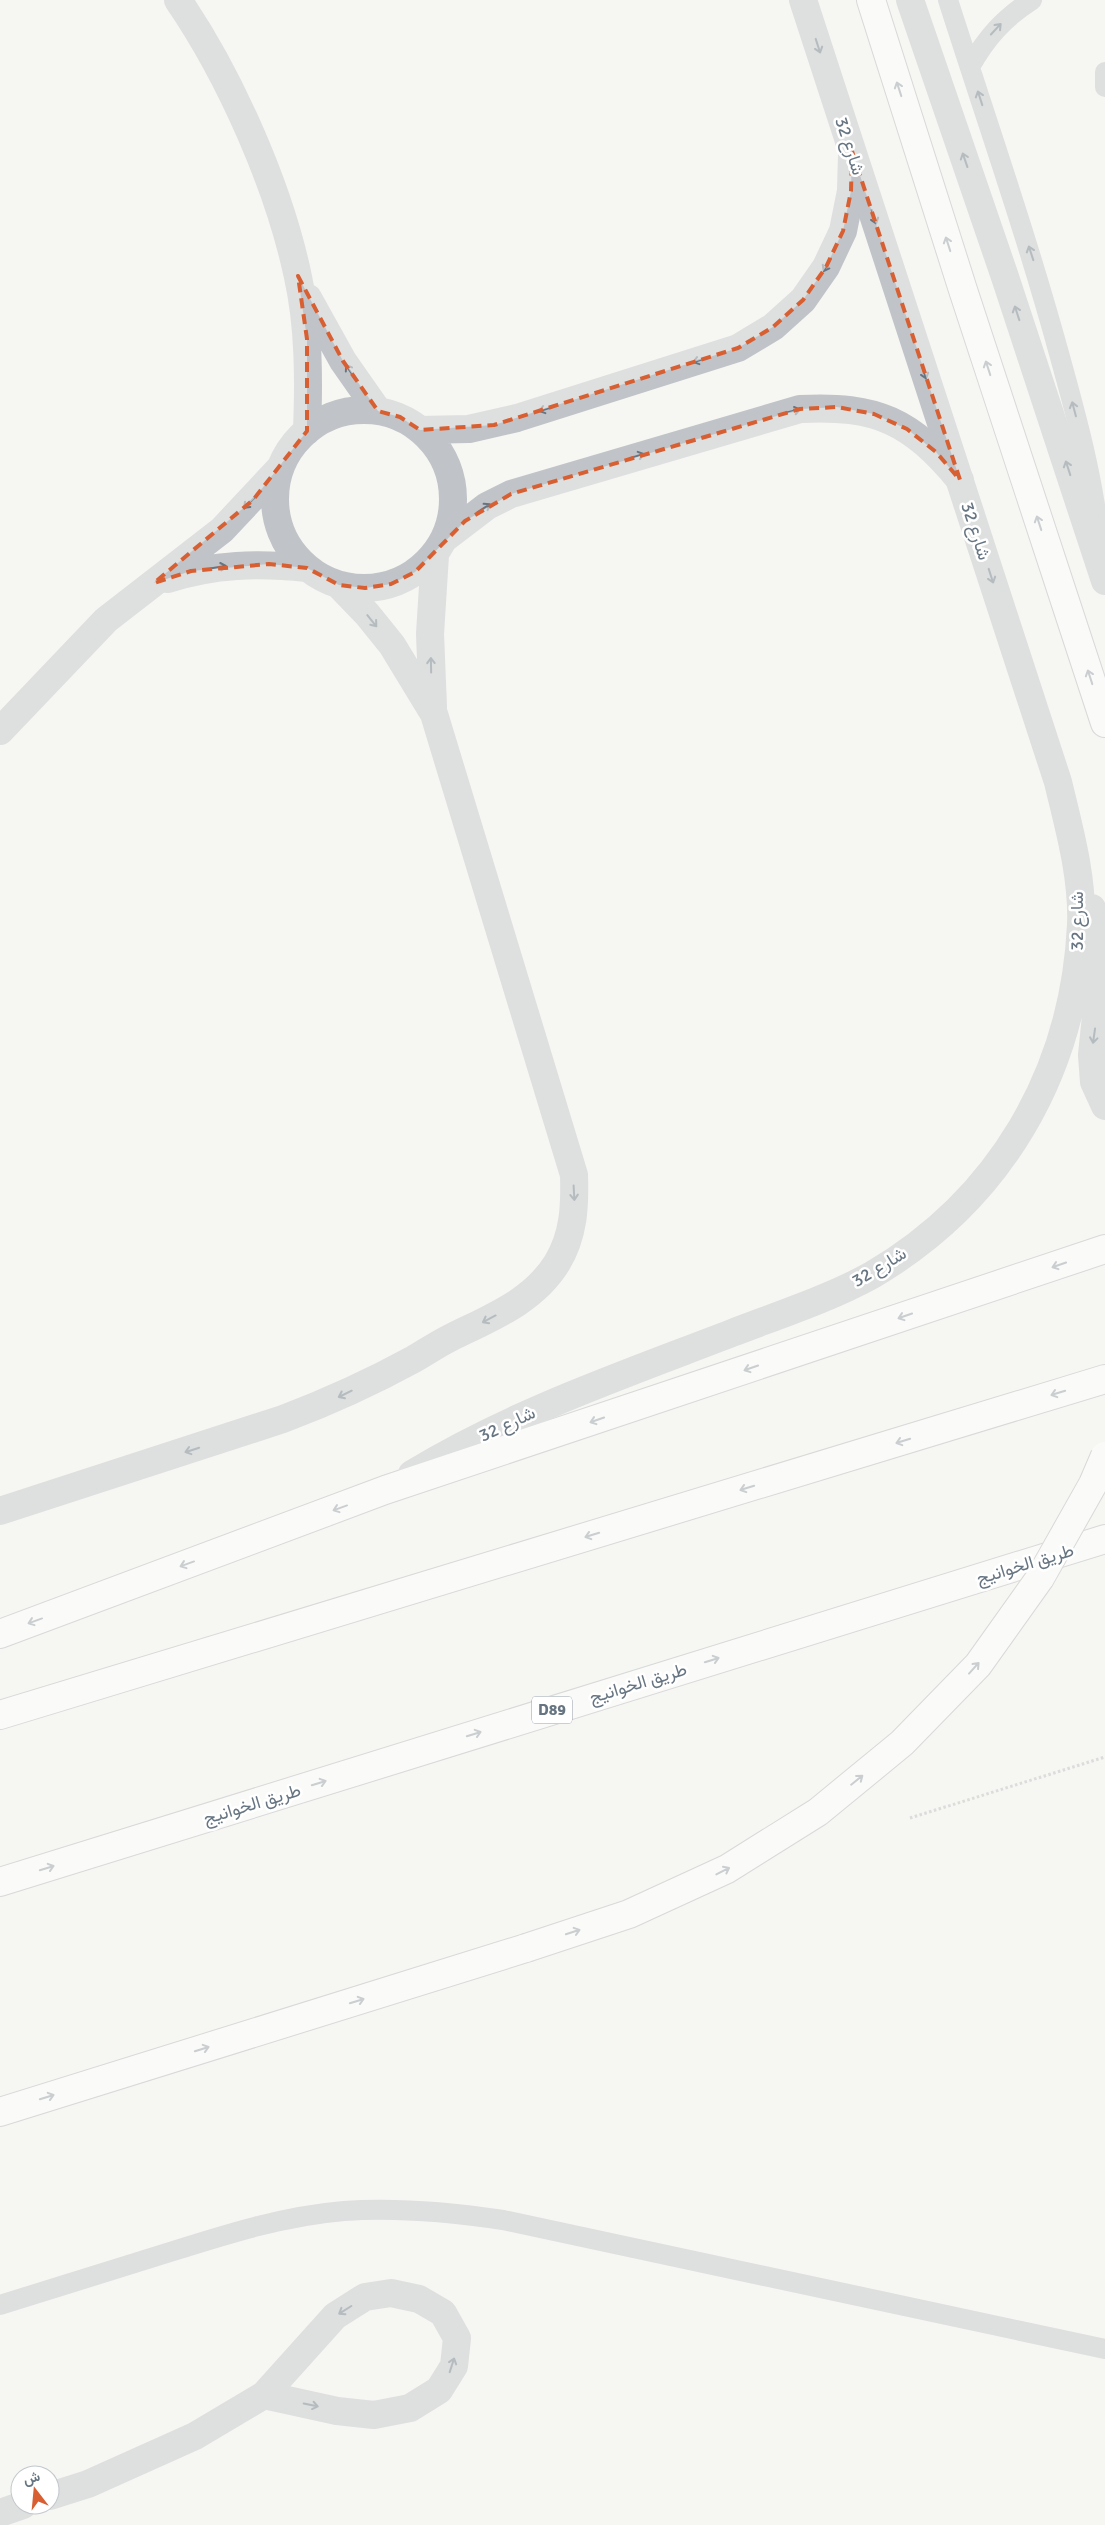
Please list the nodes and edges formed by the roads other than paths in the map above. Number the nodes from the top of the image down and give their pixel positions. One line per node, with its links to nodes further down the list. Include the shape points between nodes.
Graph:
1 (178, 0): 11 (street, via 224,79 254,143)
2 (803, 0): 10 (street, شارع 32, one-way to 10)
3 (872, 0): 23 (highway, one-way to 3)
4 (910, 0): 19 (street, one-way to 4)
5 (948, 0): 7 (lane)
6 (1032, 0): 7 (lane, one-way to 6, via 996,29)
7 (970, 67): 19 (lane, one-way to 7, via 1090,476 1079,426 1036,268)
8 (1105, 72): 9 (lane)
9 (1105, 87)
10 (852, 151): 13 (street, one-way to 13, via 851,191 840,238 826,267 803,300 773,327 738,348 517,418 469,429); 16 (street, شارع 32, one-way to 16)
11 (298, 276): 12 (street, one-way to 11, via 343,361); 14 (street, via 307,339)
12 (378, 411): 13 (street, via 400,417); 14 (street, via 352,411 328,418)
13 (420, 430): 17 (street, via 437,447 448,468 454,491 452,515)
14 (307, 431): 15 (street, via 291,448)
15 (281, 467): 18 (street, via 275,489 275,511 281,532 292,552); 20 (street, one-way to 20, via 222,530)
16 (960, 480): 17 (street, one-way to 16, via 465,520 511,494 800,409 837,407 874,414 907,429 936,452); 25 (street, شارع 32, one-way to 25, via 1058,782)
17 (440, 546): 21 (street, via 415,572 391,584 365,588); 22 (street, one-way to 17, via 430,634)
18 (307, 568): 20 (street, one-way to 18, via 191,571 230,565 269,564); 21 (street)
19 (1104, 579)
20 (154, 583): 24 (street, via 106,620)
21 (339, 585): 22 (street, one-way to 22, via 392,645)
22 (434, 714): 31 (street, one-way to 31, via 574,1175 575,1205 570,1235 557,1262 539,1286 515,1305 328,1402 237,1435)
23 (1105, 724)
24 (0, 731)
25 (1074, 851): 26 (street, one-way to 26, via 1095,918 1099,988 1092,1055 1094,1082); 30 (street, شارع 32, via 1081,923 1074,994 1055,1062 1024,1127 982,1185 930,1235 871,1275 796,1308 560,1400 471,1441)
26 (1105, 1106)
27 (1105, 1249): 30 (highway, one-way to 30)
28 (1105, 1379): 34 (highway, one-way to 34)
29 (1105, 1456): 36 (highway, one-way to 29, bridge, via 629,1914 727,1869 818,1812 902,1743 978,1665 1040,1578 1093,1484)
30 (385, 1490): 33 (highway, one-way to 33)
31 (0, 1511)
32 (1105, 1539): 35 (highway, طريق الخوانيج / D89, one-way to 32)
33 (0, 1634)
34 (0, 1715)
35 (0, 1882)
36 (0, 2112)
37 (0, 2305): 38 (lane, via 239,2230 291,2218 397,2209 450,2212 502,2220)
38 (1105, 2349)
39 (264, 2395): 39 (street, one-way to 39, via 337,2411 374,2415 410,2408 439,2390 454,2366 457,2338 443,2313 419,2300 391,2293 365,2298 335,2316); 40 (street, via 195,2436 88,2484)
40 (60, 2493)

